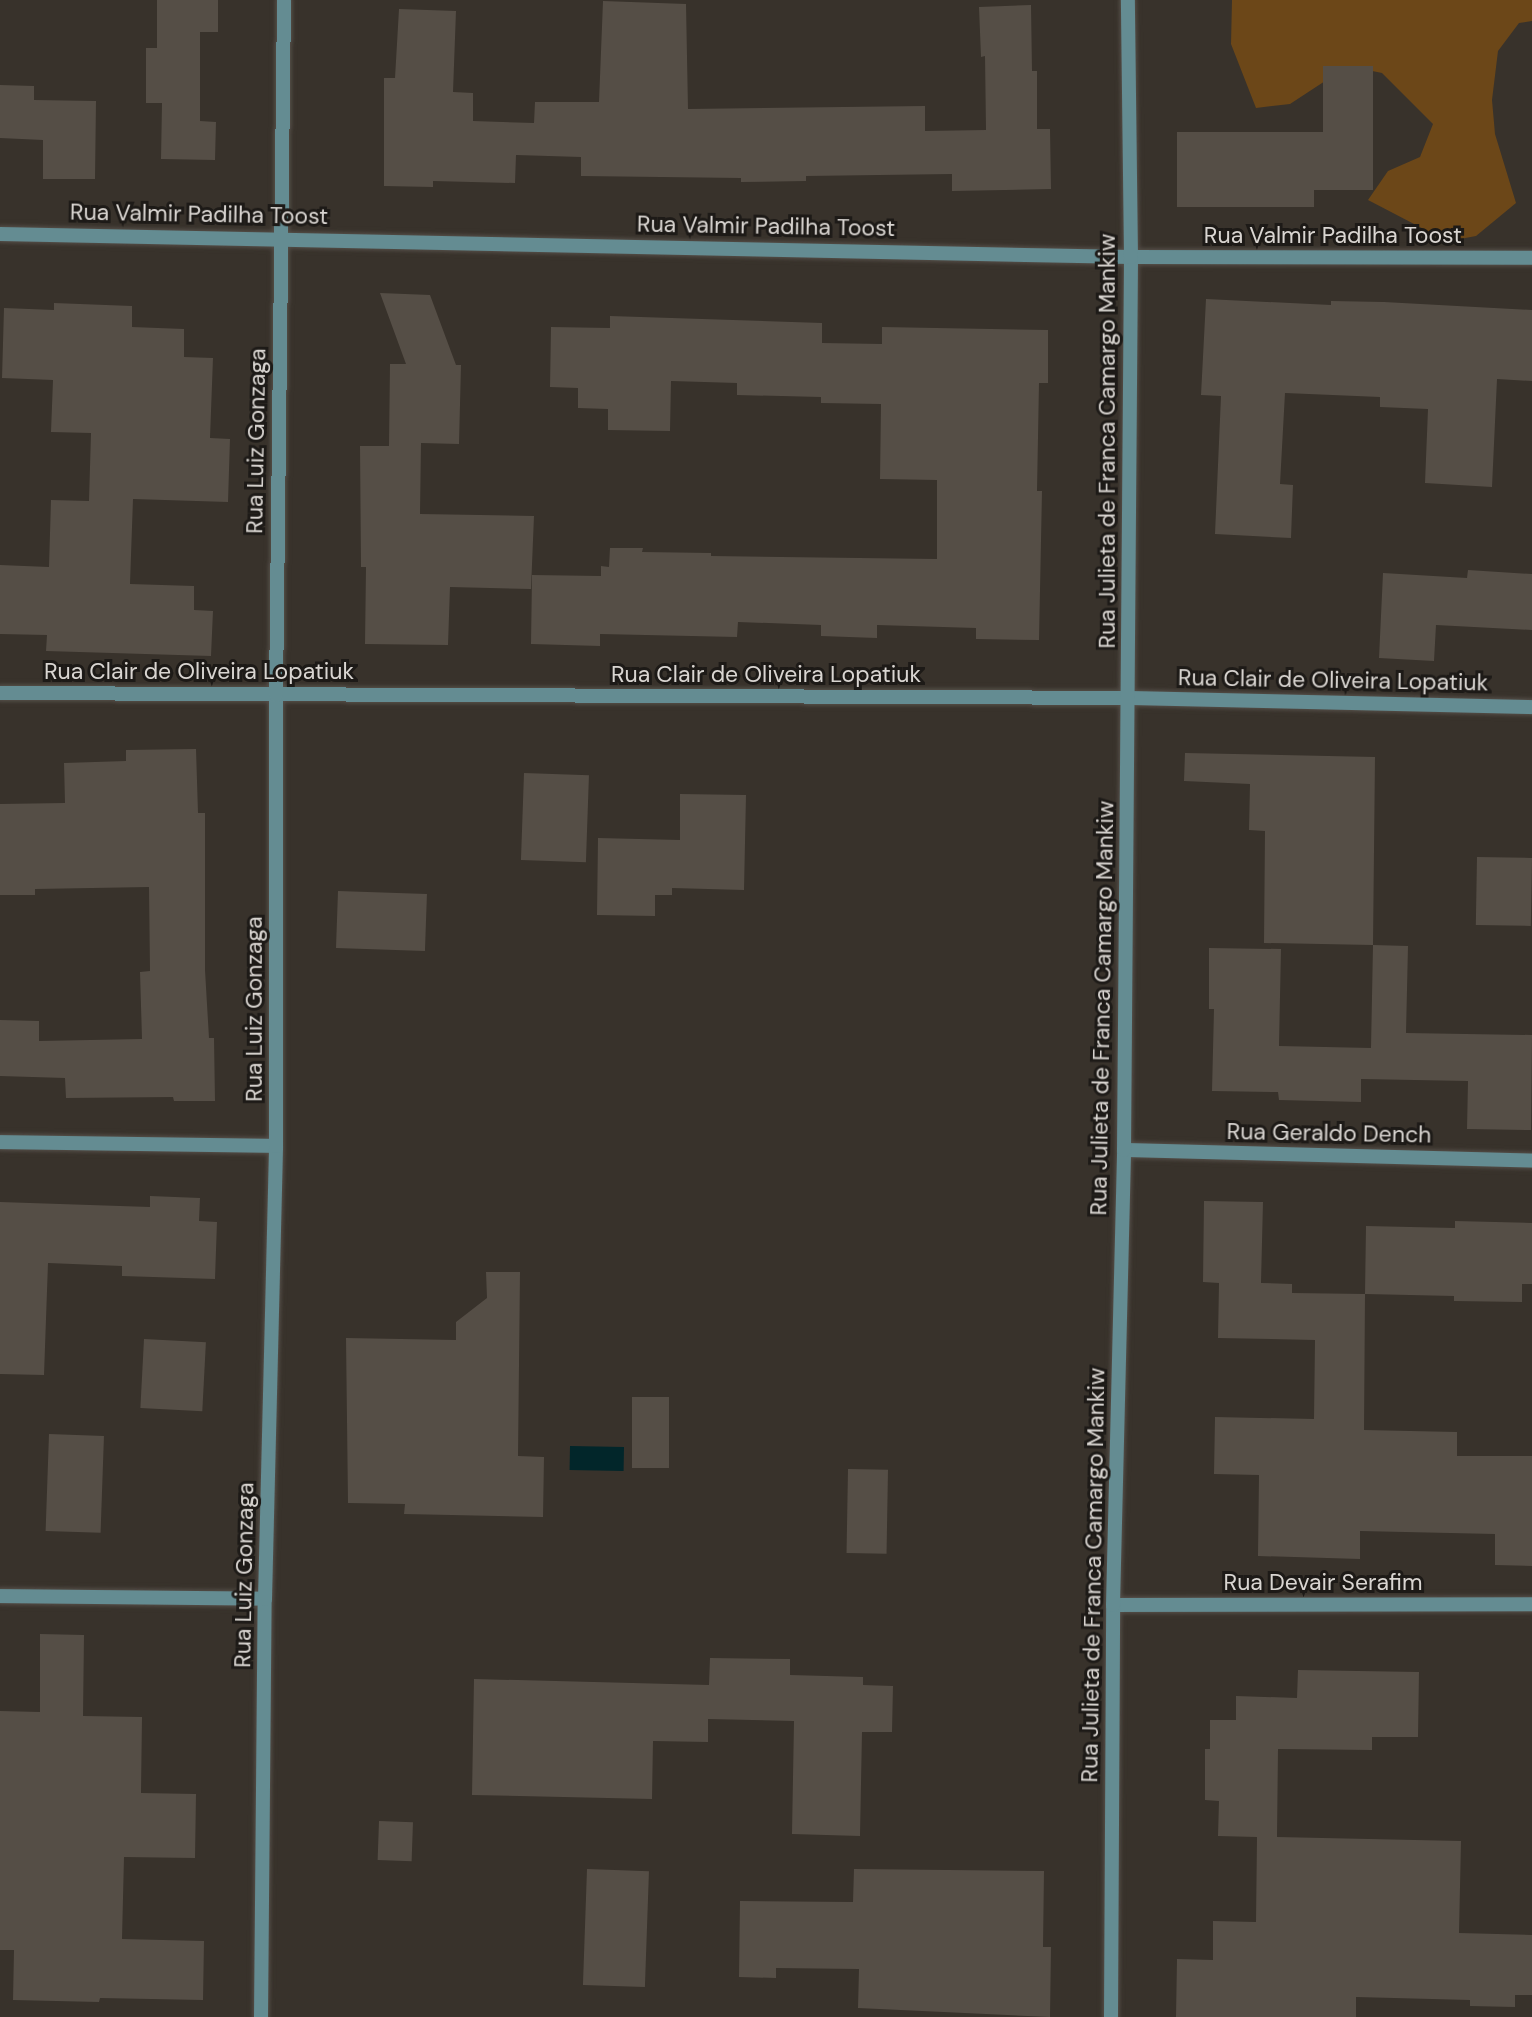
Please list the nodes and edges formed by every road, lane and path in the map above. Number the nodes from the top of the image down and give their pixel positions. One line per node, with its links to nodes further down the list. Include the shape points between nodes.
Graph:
1 (284, 0): 4 (street, Rua Luiz Gonzaga)
2 (1128, 0): 5 (street, Rua Julieta de Franca Camargo Mankiw)
3 (0, 234): 4 (street, Rua Valmir Padilha Toost)
4 (281, 238): 5 (street, Rua Valmir Padilha Toost); 8 (street, Rua Luiz Gonzaga)
5 (1131, 257): 6 (street, Rua Valmir Padilha Toost); 9 (street, Rua Julieta de Franca Camargo Mankiw)
6 (1532, 258)
7 (0, 693): 8 (street, Rua Clair de Oliveira Lopatiuk)
8 (276, 695): 9 (street, Rua Clair de Oliveira Lopatiuk); 12 (street, Rua Luiz Gonzaga)
9 (1127, 698): 10 (street, Rua Clair de Oliveira Lopatiuk); 13 (street, Rua Julieta de Franca Camargo Mankiw)
10 (1532, 707)
11 (0, 1142): 12 (street)
12 (276, 1146): 16 (street, Rua Luiz Gonzaga)
13 (1124, 1150): 14 (street, Rua Geraldo Dench); 18 (street, Rua Julieta de Franca Camargo Mankiw)
14 (1532, 1161)
15 (0, 1596): 16 (street)
16 (265, 1599): 19 (street, Rua Luiz Gonzaga)
17 (1532, 1604): 18 (street, Rua Devair Serafim)
18 (1113, 1605): 20 (street, Rua Julieta de Franca Camargo Mankiw)
19 (261, 2017)
20 (1111, 2017)

